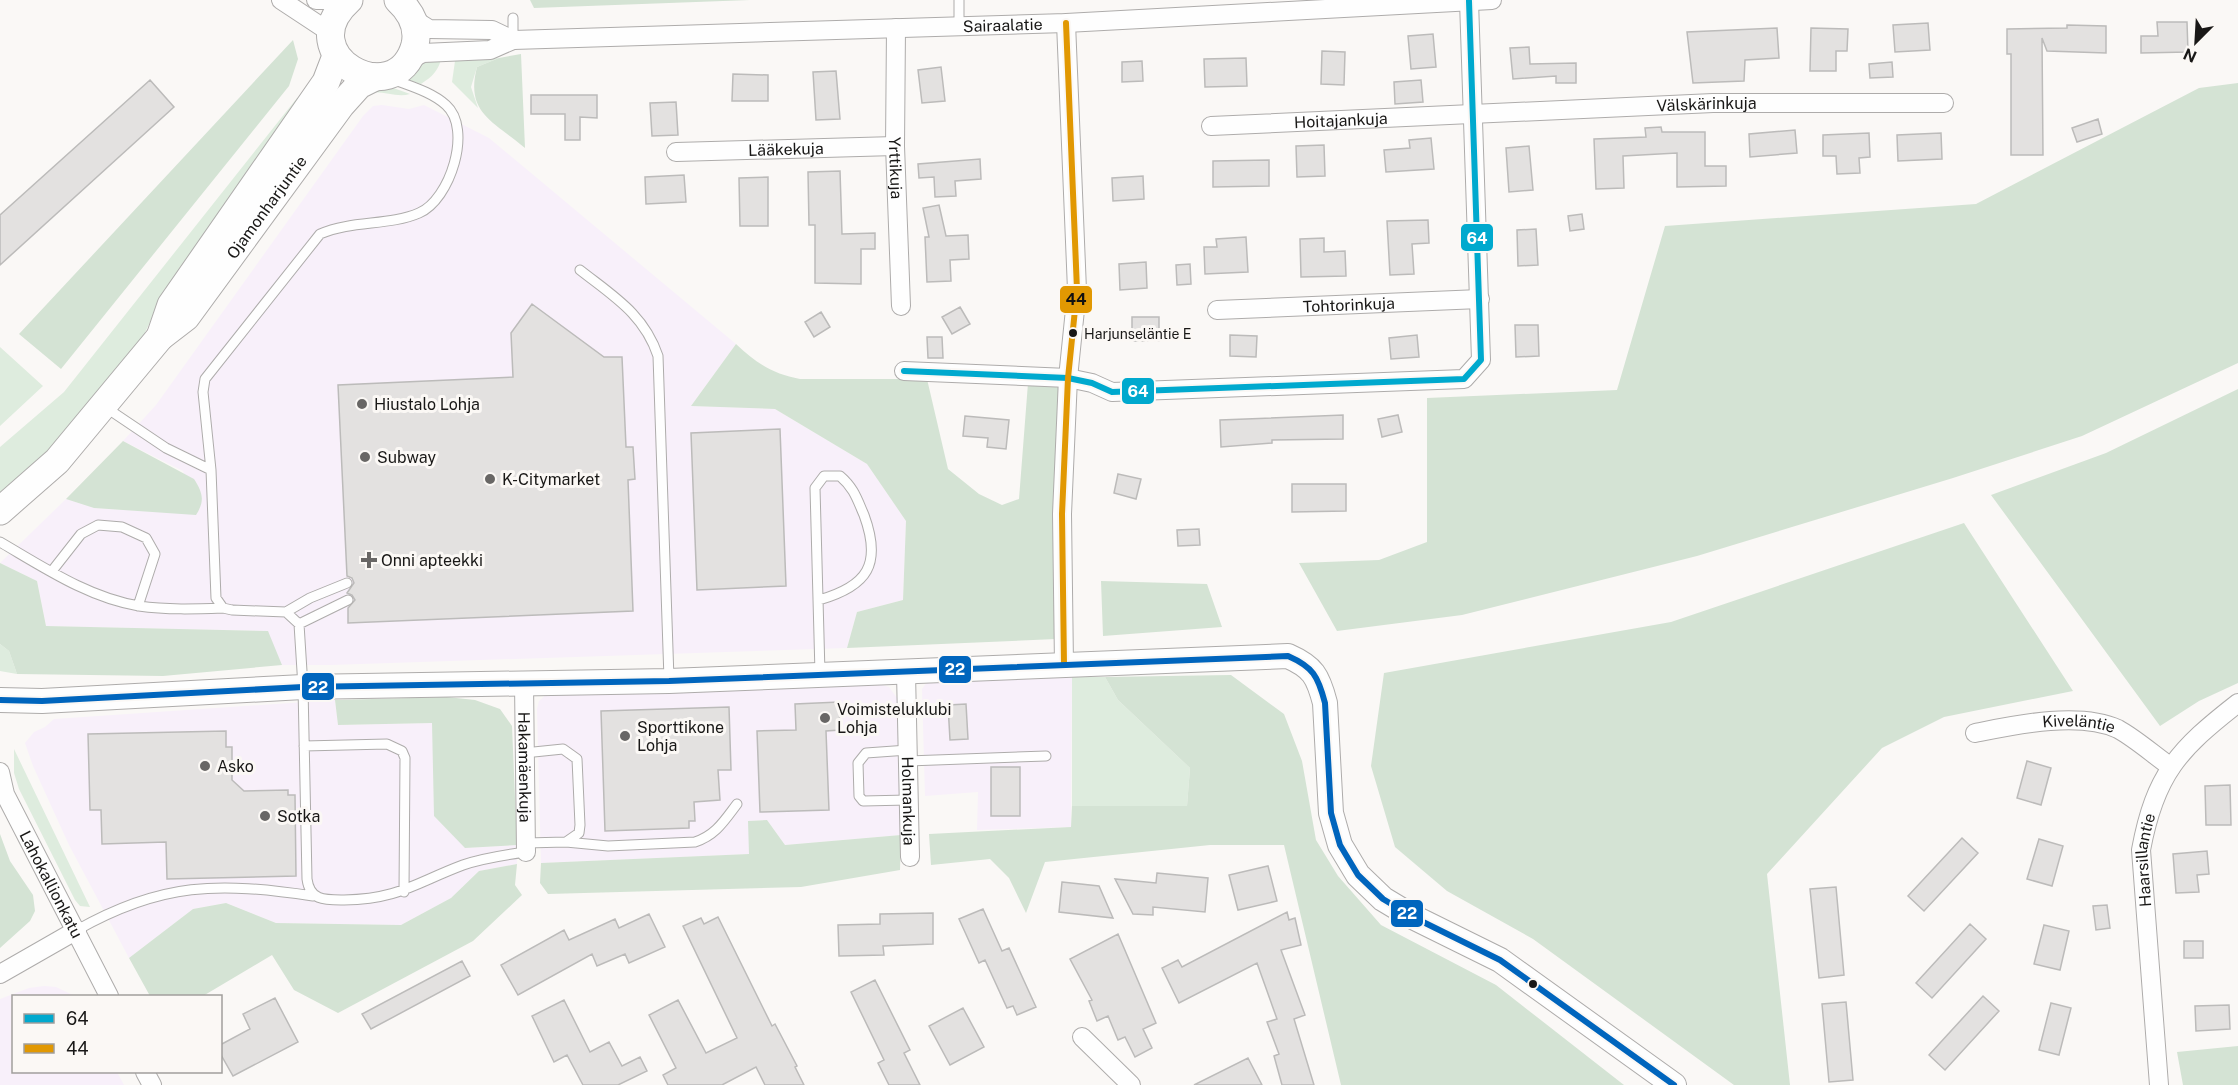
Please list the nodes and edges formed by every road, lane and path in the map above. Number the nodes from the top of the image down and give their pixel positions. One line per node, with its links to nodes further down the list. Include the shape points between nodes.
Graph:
1 (281, 0): 14 (street)
2 (316, 0): 3 (street)
3 (348, 0): 14 (main road, Ojamonharjuntie, via 339,9)
4 (959, 0): 11 (lane)
5 (1492, 0): 6 (street, Sairaalatie)
6 (1469, 1): 7 (street, Sairaalatie); 17 (street)
7 (1386, 3): 10 (street, Sairaalatie)
8 (406, 6): 13 (street, Sairaalatie, via 429,29 492,30); 15 (main road, via 416,41)
9 (513, 18): 13 (lane)
10 (1066, 23): 11 (street, Sairaalatie); 27 (street, via 1077,290)
11 (958, 26): 12 (street, Sairaalatie)
12 (897, 28): 13 (street, Sairaalatie); 19 (street, Yrttikuja)
13 (513, 40): 15 (street, Sairaalatie, via 490,50 423,53)
14 (333, 44): 15 (main road, via 354,72); 25 (main road, Ojamonharjuntie, via 326,82 171,305)
15 (389, 71): 25 (main road, Ojamonharjuntie, via 351,93 186,317); 29 (lane, via 447,105 455,118 455,164 449,181 434,204 421,213 338,226 320,234 205,379)
16 (1944, 103): 17 (street, Välskärinkuja, via 1713,103)
17 (1472, 116): 18 (street, Hoitajankuja); 22 (street)
18 (1211, 126)
19 (895, 146): 20 (street, Lääkekuja); 23 (street, Yrttikuja)
20 (676, 152)
21 (580, 270): 43 (lane, via 638,317 651,335 658,356)
22 (1480, 300): 24 (street, Tohtorinkuja); 27 (street, via 1481,360 1464,380 1112,392)
23 (901, 306)
24 (1216, 310)
25 (160, 337): 28 (main road, Ojamonharjuntie)
26 (904, 371): 27 (street)
27 (1068, 378): 40 (street, via 1062,514)
28 (105, 406): 29 (lane, via 166,448); 30 (main road, Ojamonharjuntie, via 57,461)
29 (211, 470): 37 (lane, via 216,598)
30 (0, 511)
31 (0, 542): 32 (lane)
32 (52, 571): 36 (lane, via 100,596); 36 (lane, via 81,534 98,525 122,527 146,538 155,555)
33 (347, 583): 38 (lane)
34 (348, 600): 39 (lane)
35 (819, 600): 35 (lane, via 815,488 824,477 840,476 853,487 869,529 873,540 871,558 860,582 844,593); 42 (lane)
36 (138, 606): 37 (lane)
37 (223, 608): 38 (lane)
38 (286, 612): 39 (lane)
39 (299, 624): 45 (lane)
40 (1064, 664): 41 (street); 67 (street, via 1288,656 1305,663 1315,674 1325,703 1331,813 1340,845 1358,875 1383,899 1413,917 1500,960)
41 (906, 673): 42 (street); 51 (street, Holmankuja)
42 (820, 676): 43 (street)
43 (669, 681): 44 (street)
44 (524, 683): 45 (street); 50 (street, Hakamäenkuja)
45 (303, 687): 46 (street); 49 (lane)
46 (0, 700)
47 (2238, 704): 53 (street, Haarsillantie, via 2195,737)
48 (1975, 733): 53 (street, Kiveläntie, via 2023,723 2099,724 2118,730)
49 (304, 747): 60 (lane, via 387,744 402,751); 61 (lane, via 307,879)
50 (525, 753): 57 (lane, via 563,749 577,759 579,833); 58 (street, Hakamäenkuja)
51 (908, 756): 52 (lane); 55 (street, Holmankuja); 55 (lane, via 866,753 858,763 863,801)
52 (1047, 756)
53 (2171, 767): 68 (street, Haarsillantie, via 2147,817 2141,850)
54 (0, 772): 62 (street, Lahokallionkatu, via 5,794)
55 (908, 800): 59 (street, Holmankuja)
56 (736, 804): 57 (lane, via 717,831 696,842 608,846)
57 (566, 842): 58 (lane)
58 (526, 848): 60 (lane, via 464,865)
59 (910, 857)
60 (404, 892): 61 (lane, via 369,900 324,900)
61 (313, 896): 62 (lane, via 254,887 198,888 131,902)
62 (77, 930): 63 (street); 64 (street, Lahokallionkatu)
63 (0, 974)
64 (109, 995)
65 (1082, 1037): 66 (street)
66 (1131, 1085)
67 (1674, 1085)
68 (2159, 1085)

